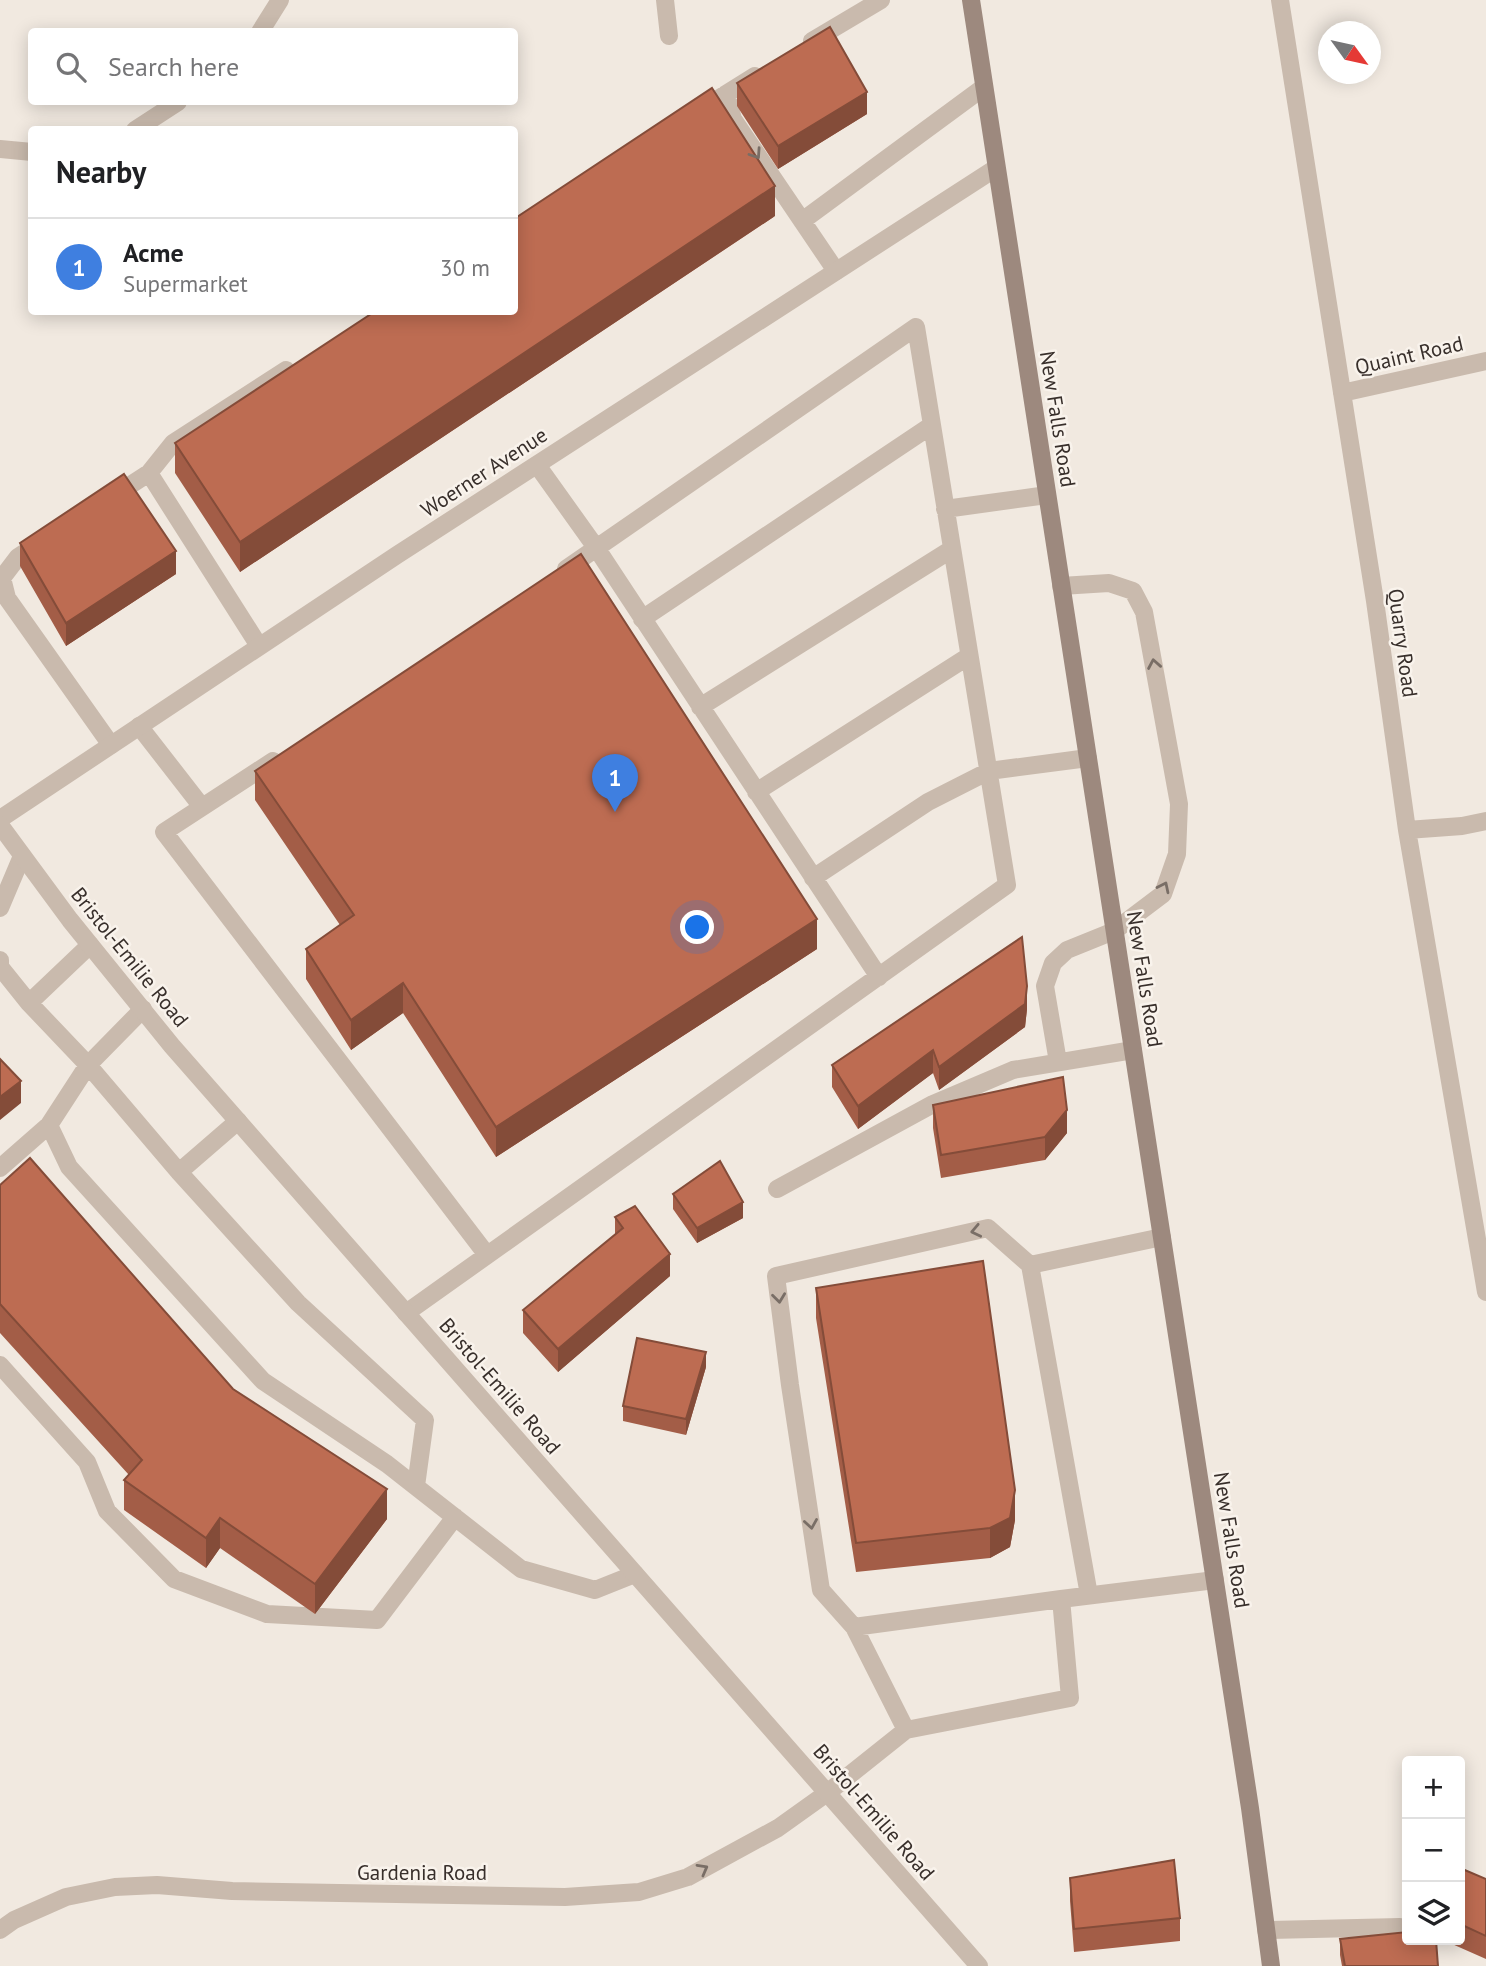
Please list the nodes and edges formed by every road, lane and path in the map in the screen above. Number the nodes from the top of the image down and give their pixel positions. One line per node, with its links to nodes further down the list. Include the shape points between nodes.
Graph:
1 (280, 0): 6 (street)
2 (666, 0): 7 (street)
3 (881, 0): 8 (street)
4 (971, 0): 10 (main road, New Falls Road)
5 (1280, 0): 22 (street, Quarry Road)
6 (262, 28)
7 (669, 36)
8 (799, 48)
9 (766, 69): 11 (street)
10 (984, 87): 17 (main road, New Falls Road); 18 (street)
11 (726, 94): 13 (street); 18 (street, one-way to 18, via 733,119)
12 (173, 105): 14 (street)
13 (685, 121)
14 (141, 126)
15 (0, 149): 16 (street)
16 (28, 152)
17 (996, 168): 19 (street, Woerner Avenue); 26 (main road, New Falls Road)
18 (802, 222): 19 (street)
19 (836, 271): 24 (street, Woerner Avenue)
20 (1486, 361): 22 (street, Quaint Road)
21 (298, 363): 25 (street, via 173,443)
22 (1342, 393): 48 (street, Quarry Road)
23 (932, 425): 28 (street); 30 (street, via 916,327); 34 (street)
24 (537, 465): 30 (street); 35 (street, Woerner Avenue)
25 (149, 473): 27 (street); 35 (street)
26 (1047, 495): 28 (street); 33 (main road, New Falls Road)
27 (93, 509)
28 (946, 509): 31 (street)
29 (50, 537): 39 (street, via 18,557 2,578 7,598)
30 (597, 549): 32 (street); 34 (street)
31 (952, 549): 36 (street); 37 (street)
32 (550, 580)
33 (1061, 586): 41 (main road, New Falls Road); 52 (street, one-way to 33, via 1163,894 1177,854 1179,804 1144,611 1133,591 1109,583)
34 (642, 619): 37 (street)
35 (260, 646): 38 (street, Woerner Avenue)
36 (969, 656): 42 (street); 43 (street)
37 (700, 707): 43 (street)
38 (139, 726): 39 (street, Woerner Avenue); 44 (street)
39 (111, 746): 45 (street, Woerner Avenue)
40 (283, 754): 44 (street)
41 (1088, 758): 42 (street); 52 (main road, New Falls Road)
42 (989, 771): 50 (street, via 928,802); 55 (street, via 1007,886)
43 (756, 792): 50 (street)
44 (202, 807): 68 (street, via 164,832)
45 (0, 819)
46 (1486, 821): 48 (street)
47 (0, 825): 49 (street, Bristol-Emilie Road)
48 (1407, 830): 67 (street, Quarry Road)
49 (22, 856): 51 (street); 53 (street, Bristol-Emilie Road)
50 (813, 878): 55 (street)
51 (0, 908)
52 (1114, 931): 58 (main road, New Falls Road); 59 (street, via 1067,950 1053,963 1045,986)
53 (90, 945): 56 (street); 57 (street, Bristol-Emilie Road)
54 (0, 960): 56 (street, via 0,967)
55 (878, 977): 68 (street)
56 (29, 1003): 60 (street)
57 (143, 1009): 60 (street); 61 (street, Bristol-Emilie Road)
58 (1133, 1050): 59 (street); 66 (main road, New Falls Road)
59 (1058, 1062): 65 (street, via 1013,1070 933,1104)
60 (88, 1065): 62 (street); 64 (street)
61 (238, 1121): 64 (street); 71 (street, Bristol-Emilie Road)
62 (49, 1125): 63 (street); 73 (street, via 69,1167 263,1381)
63 (0, 1168)
64 (179, 1172): 73 (street, via 298,1303 425,1420)
65 (777, 1189)
66 (1162, 1237): 69 (street); 76 (main road, New Falls Road)
67 (1483, 1254): 70 (street, Quarry Road)
68 (487, 1255): 71 (street)
69 (1030, 1265): 77 (street); 79 (street, one-way to 79, via 988,1228 776,1276 821,1590)
70 (1486, 1292)
71 (406, 1313): 75 (street, Bristol-Emilie Road)
72 (0, 1365): 74 (street, via 87,1462 107,1511 174,1578 267,1614 377,1620)
73 (416, 1486): 74 (street)
74 (455, 1517): 75 (street, via 521,1569 595,1590)
75 (635, 1574): 81 (street, Bristol-Emilie Road)
76 (1215, 1580): 77 (street); 84 (main road, New Falls Road)
77 (1089, 1595): 78 (street)
78 (1060, 1599): 79 (street); 80 (street, via 1070,1698)
79 (854, 1627): 80 (street)
80 (905, 1730): 81 (street, Gardenia Road)
81 (827, 1793): 83 (street, Gardenia Road, one-way to 81, via 66,1897 115,1886 565,1897 639,1892 688,1877 778,1828); 85 (street, Bristol-Emilie Road)
82 (1400, 1927): 84 (street)
83 (0, 1930)
84 (1266, 1930): 86 (main road, New Falls Road)
85 (979, 1966)
86 (1271, 1966)

